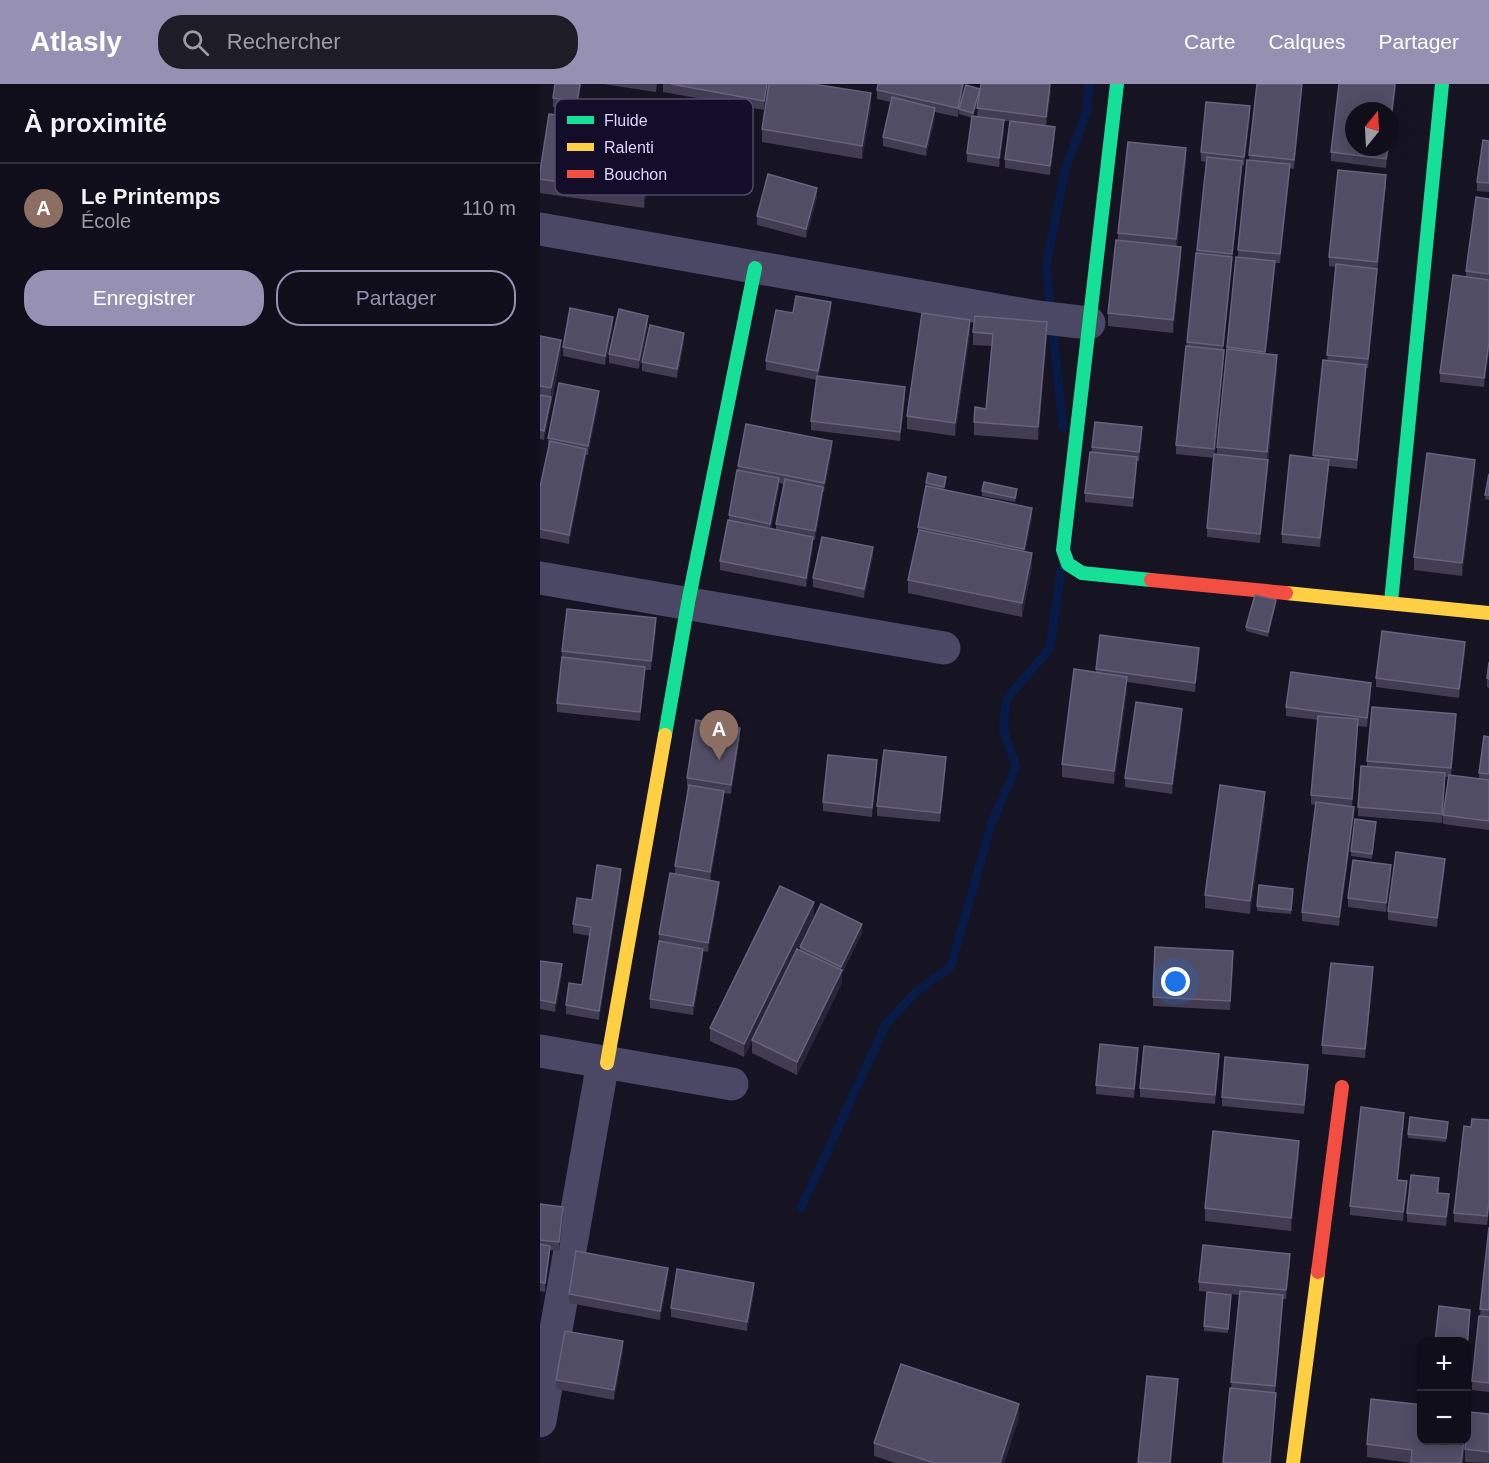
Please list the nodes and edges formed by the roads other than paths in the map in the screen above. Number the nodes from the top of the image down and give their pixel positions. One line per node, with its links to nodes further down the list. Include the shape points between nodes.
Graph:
1 (1117, 84): 5 (street)
2 (1442, 84): 7 (street)
3 (540, 229): 4 (street)
4 (755, 268): 5 (street); 8 (street)
5 (1082, 323): 7 (street, via 1064,550 1068,564 1082,573)
6 (540, 578): 8 (street)
7 (1392, 602): 9 (street)
8 (688, 603): 10 (street); 12 (street)
9 (1489, 613)
10 (944, 648)
11 (540, 1051): 12 (street)
12 (605, 1062): 13 (street); 15 (street)
13 (732, 1084)
14 (1342, 1087): 16 (street)
15 (540, 1421)
16 (1293, 1463)

